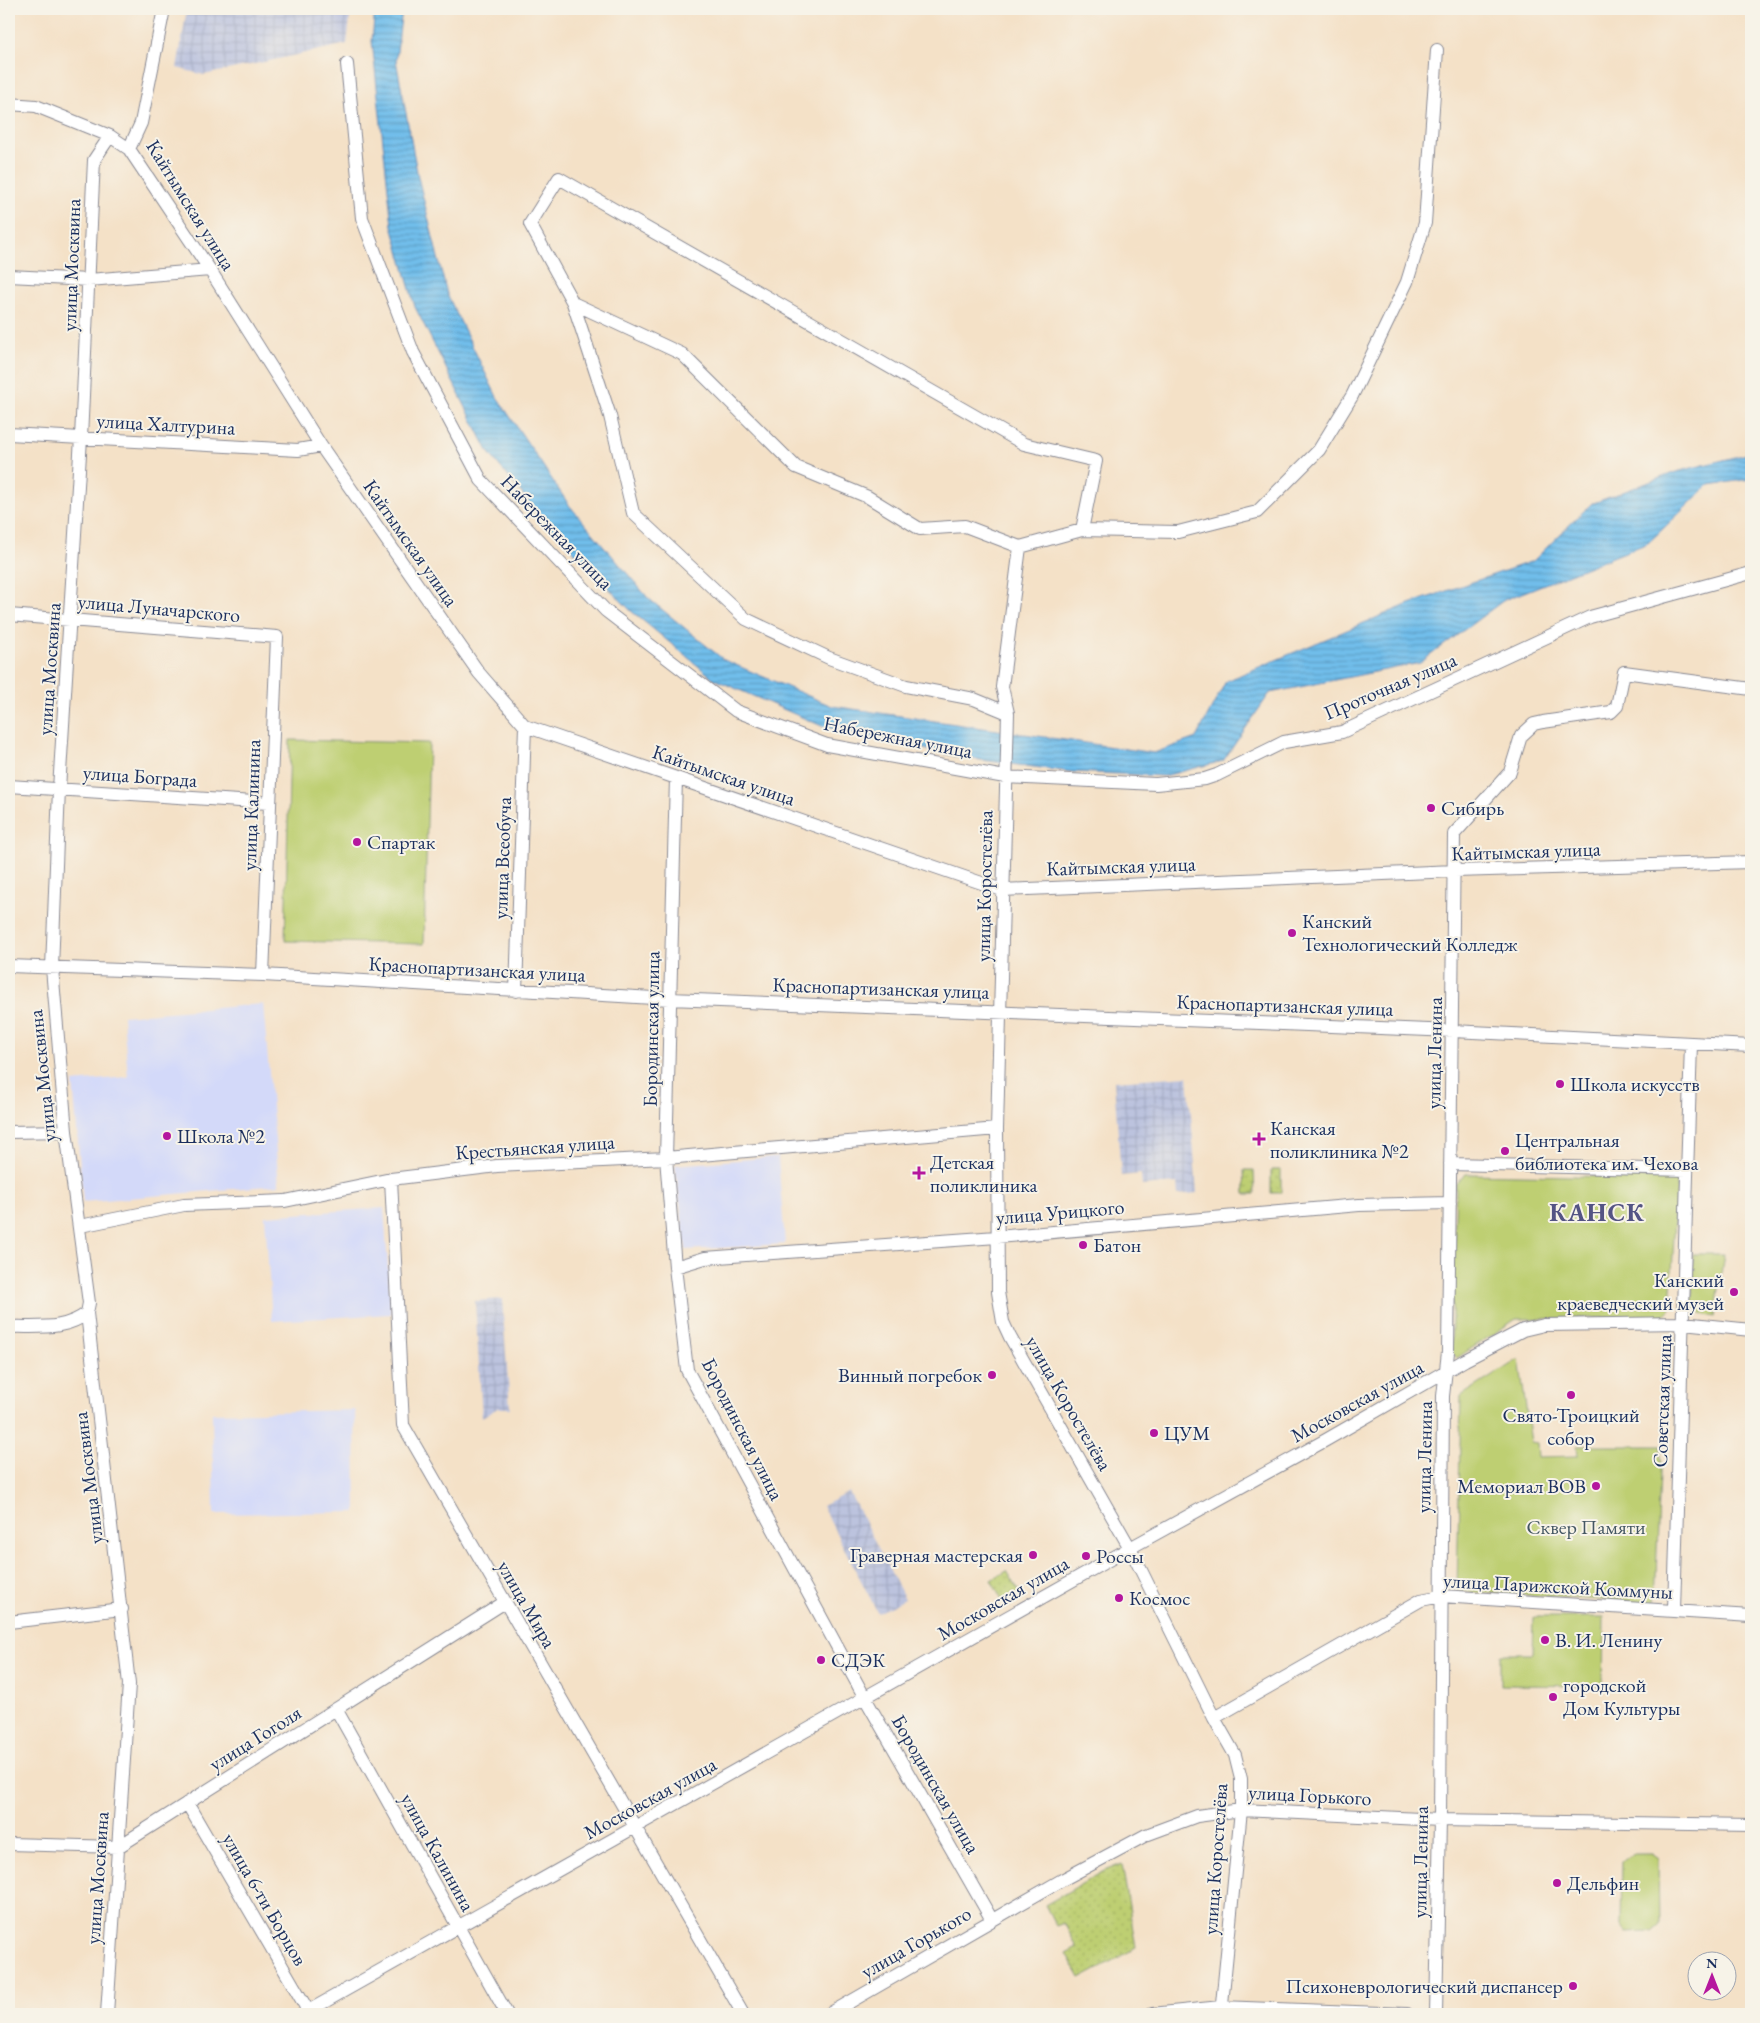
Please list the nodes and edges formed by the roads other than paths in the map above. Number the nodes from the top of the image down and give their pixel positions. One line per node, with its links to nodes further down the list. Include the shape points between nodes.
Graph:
1 (164, 9): 6 (street, Кайтымская улица, via 141,123)
2 (1437, 50): 14 (street, via 1425,223 1407,282 1352,396 1319,450 1257,512 1178,532)
3 (346, 64): 23 (street, Набережная улица, via 362,218 413,352 481,480 606,611 736,711 827,745)
4 (9, 104): 5 (street, via 36,106)
5 (110, 136): 6 (street); 9 (street, улица Москвина, via 94,160)
6 (129, 149): 7 (street, Кайтымская улица)
7 (210, 270): 9 (street); 13 (street, Кайтымская улица)
8 (9, 276): 9 (street)
9 (89, 280): 12 (street, улица Москвина)
10 (574, 303): 14 (street, via 530,224 560,178 1024,444 1096,460); 15 (street, via 682,354 796,467 868,497 920,529 964,526); 21 (street, via 610,416 633,513 746,619 829,658 906,686 974,699)
11 (9, 434): 12 (street, улица Халтурина)
12 (82, 438): 13 (street, улица Халтурина, via 298,450); 18 (street, улица Москвина)
13 (321, 446): 22 (street, Кайтымская улица, via 479,673)
14 (1082, 530): 15 (street)
15 (1020, 547): 21 (street, улица Коростелёва, via 1002,687)
16 (1751, 574): 23 (street, Проточная улица, via 1590,617 1342,732 1284,742 1204,779 1156,784)
17 (9, 615): 18 (street, улица Луначарского)
18 (71, 620): 19 (street, улица Луначарского); 26 (street, улица Москвина)
19 (277, 636): 27 (street, улица Калинина)
20 (1751, 690): 29 (street, via 1624,672 1618,706 1611,712 1534,724 1521,736 1510,772 1454,834)
21 (1008, 713): 23 (street, улица Коростелёва)
22 (526, 726): 24 (street, Кайтымская улица); 34 (street, улица Всеобуча)
23 (1005, 777): 30 (street, улица Коростелёва)
24 (676, 778): 30 (street, Кайтымская улица); 35 (street, Бородинская улица)
25 (9, 786): 26 (street, улица Бограда)
26 (59, 789): 27 (street, улица Бограда); 32 (street, улица Москвина)
27 (269, 803): 33 (street, улица Калинина)
28 (1751, 862): 29 (street, Кайтымская улица)
29 (1455, 871): 30 (street, Кайтымская улица); 37 (street, улица Ленина)
30 (1002, 890): 36 (street, улица Коростелёва)
31 (9, 966): 32 (street, Краснопартизанская улица)
32 (52, 968): 33 (street, Краснопартизанская улица); 41 (street, улица Москвина)
33 (263, 975): 34 (street, Краснопартизанская улица)
34 (516, 991): 35 (street, Краснопартизанская улица)
35 (670, 999): 36 (street, Краснопартизанская улица); 43 (street, Бородинская улица)
36 (1000, 1012): 37 (street, Краснопартизанская улица); 40 (street, улица Коростелёва)
37 (1453, 1031): 38 (street, Краснопартизанская улица); 44 (street, улица Ленина)
38 (1691, 1043): 39 (street, Краснопартизанская улица); 45 (street, Советская улица)
39 (1751, 1046)
40 (997, 1129): 43 (street, Крестьянская улица); 49 (street, улица Коростелёва)
41 (66, 1131): 42 (street); 48 (street, улица Москвина)
42 (9, 1132)
43 (666, 1158): 46 (street, Крестьянская улица, via 497,1166); 50 (street, Бородинская улица)
44 (1450, 1164): 45 (street); 47 (street, улица Ленина)
45 (1687, 1170): 52 (street, Советская улица)
46 (391, 1179): 48 (street, Крестьянская улица, via 286,1201 184,1205); 58 (street, улица Мира, via 403,1425)
47 (1450, 1203): 49 (street, улица Урицкого, via 1360,1205); 55 (street, улица Ленина)
48 (80, 1226): 51 (street, улица Москвина, via 89,1303)
49 (997, 1237): 50 (street, улица Урицкого, via 705,1258); 56 (street, улица Коростелёва, via 998,1292 1003,1322)
50 (675, 1267): 63 (street, Бородинская улица, via 687,1370)
51 (87, 1313): 53 (street, via 74,1323 64,1325); 59 (street, улица Москвина)
52 (1683, 1323): 54 (street, Московская улица); 55 (street, Московская улица, via 1544,1325 1523,1330); 60 (street, Советская улица)
53 (9, 1327)
54 (1751, 1330)
55 (1447, 1372): 56 (street, Московская улица); 57 (street, улица Ленина, via 1443,1396)
56 (1130, 1548): 63 (street, Московская улица); 65 (street, улица Коростелёва)
57 (1441, 1596): 60 (street, улица Парижской Коммуны); 65 (street, улица Парижской Коммуны, via 1420,1600); 68 (street, улица Ленина)
58 (505, 1602): 64 (street, улица Гоголя); 70 (street, улица Мира)
59 (122, 1608): 62 (street); 72 (street, улица Москвина, via 129,1684)
60 (1674, 1610): 61 (street, улица Парижской Коммуны)
61 (1751, 1616)
62 (9, 1622)
63 (865, 1698): 70 (street, Московская улица); 73 (street, Бородинская улица)
64 (336, 1709): 66 (street, улица Гоголя); 74 (street, улица Калинина)
65 (1214, 1718): 67 (street, улица Коростелёва, via 1235,1755 1241,1779)
66 (187, 1803): 72 (street, улица Гоголя); 76 (street, улица 6-ти Борцов)
67 (1241, 1810): 68 (street, улица Горького); 73 (street, улица Горького, via 1197,1816 1146,1835); 75 (street, улица Коростелёва)
68 (1440, 1820): 69 (street, улица Горького); 83 (street, улица Ленина)
69 (1751, 1825)
70 (634, 1829): 74 (street, Московская улица); 79 (street, улица Мира)
71 (9, 1844): 72 (street)
72 (118, 1847): 77 (street, улица Москвина)
73 (992, 1920): 80 (street, улица Горького)
74 (459, 1928): 76 (street, Московская улица); 78 (street, улица Калинина)
75 (1221, 2011): 81 (street); 82 (street)
76 (307, 2013)
77 (107, 2014)
78 (507, 2014)
79 (743, 2014)
80 (828, 2014)
81 (1152, 2014)
82 (1407, 2014)
83 (1436, 2014)

